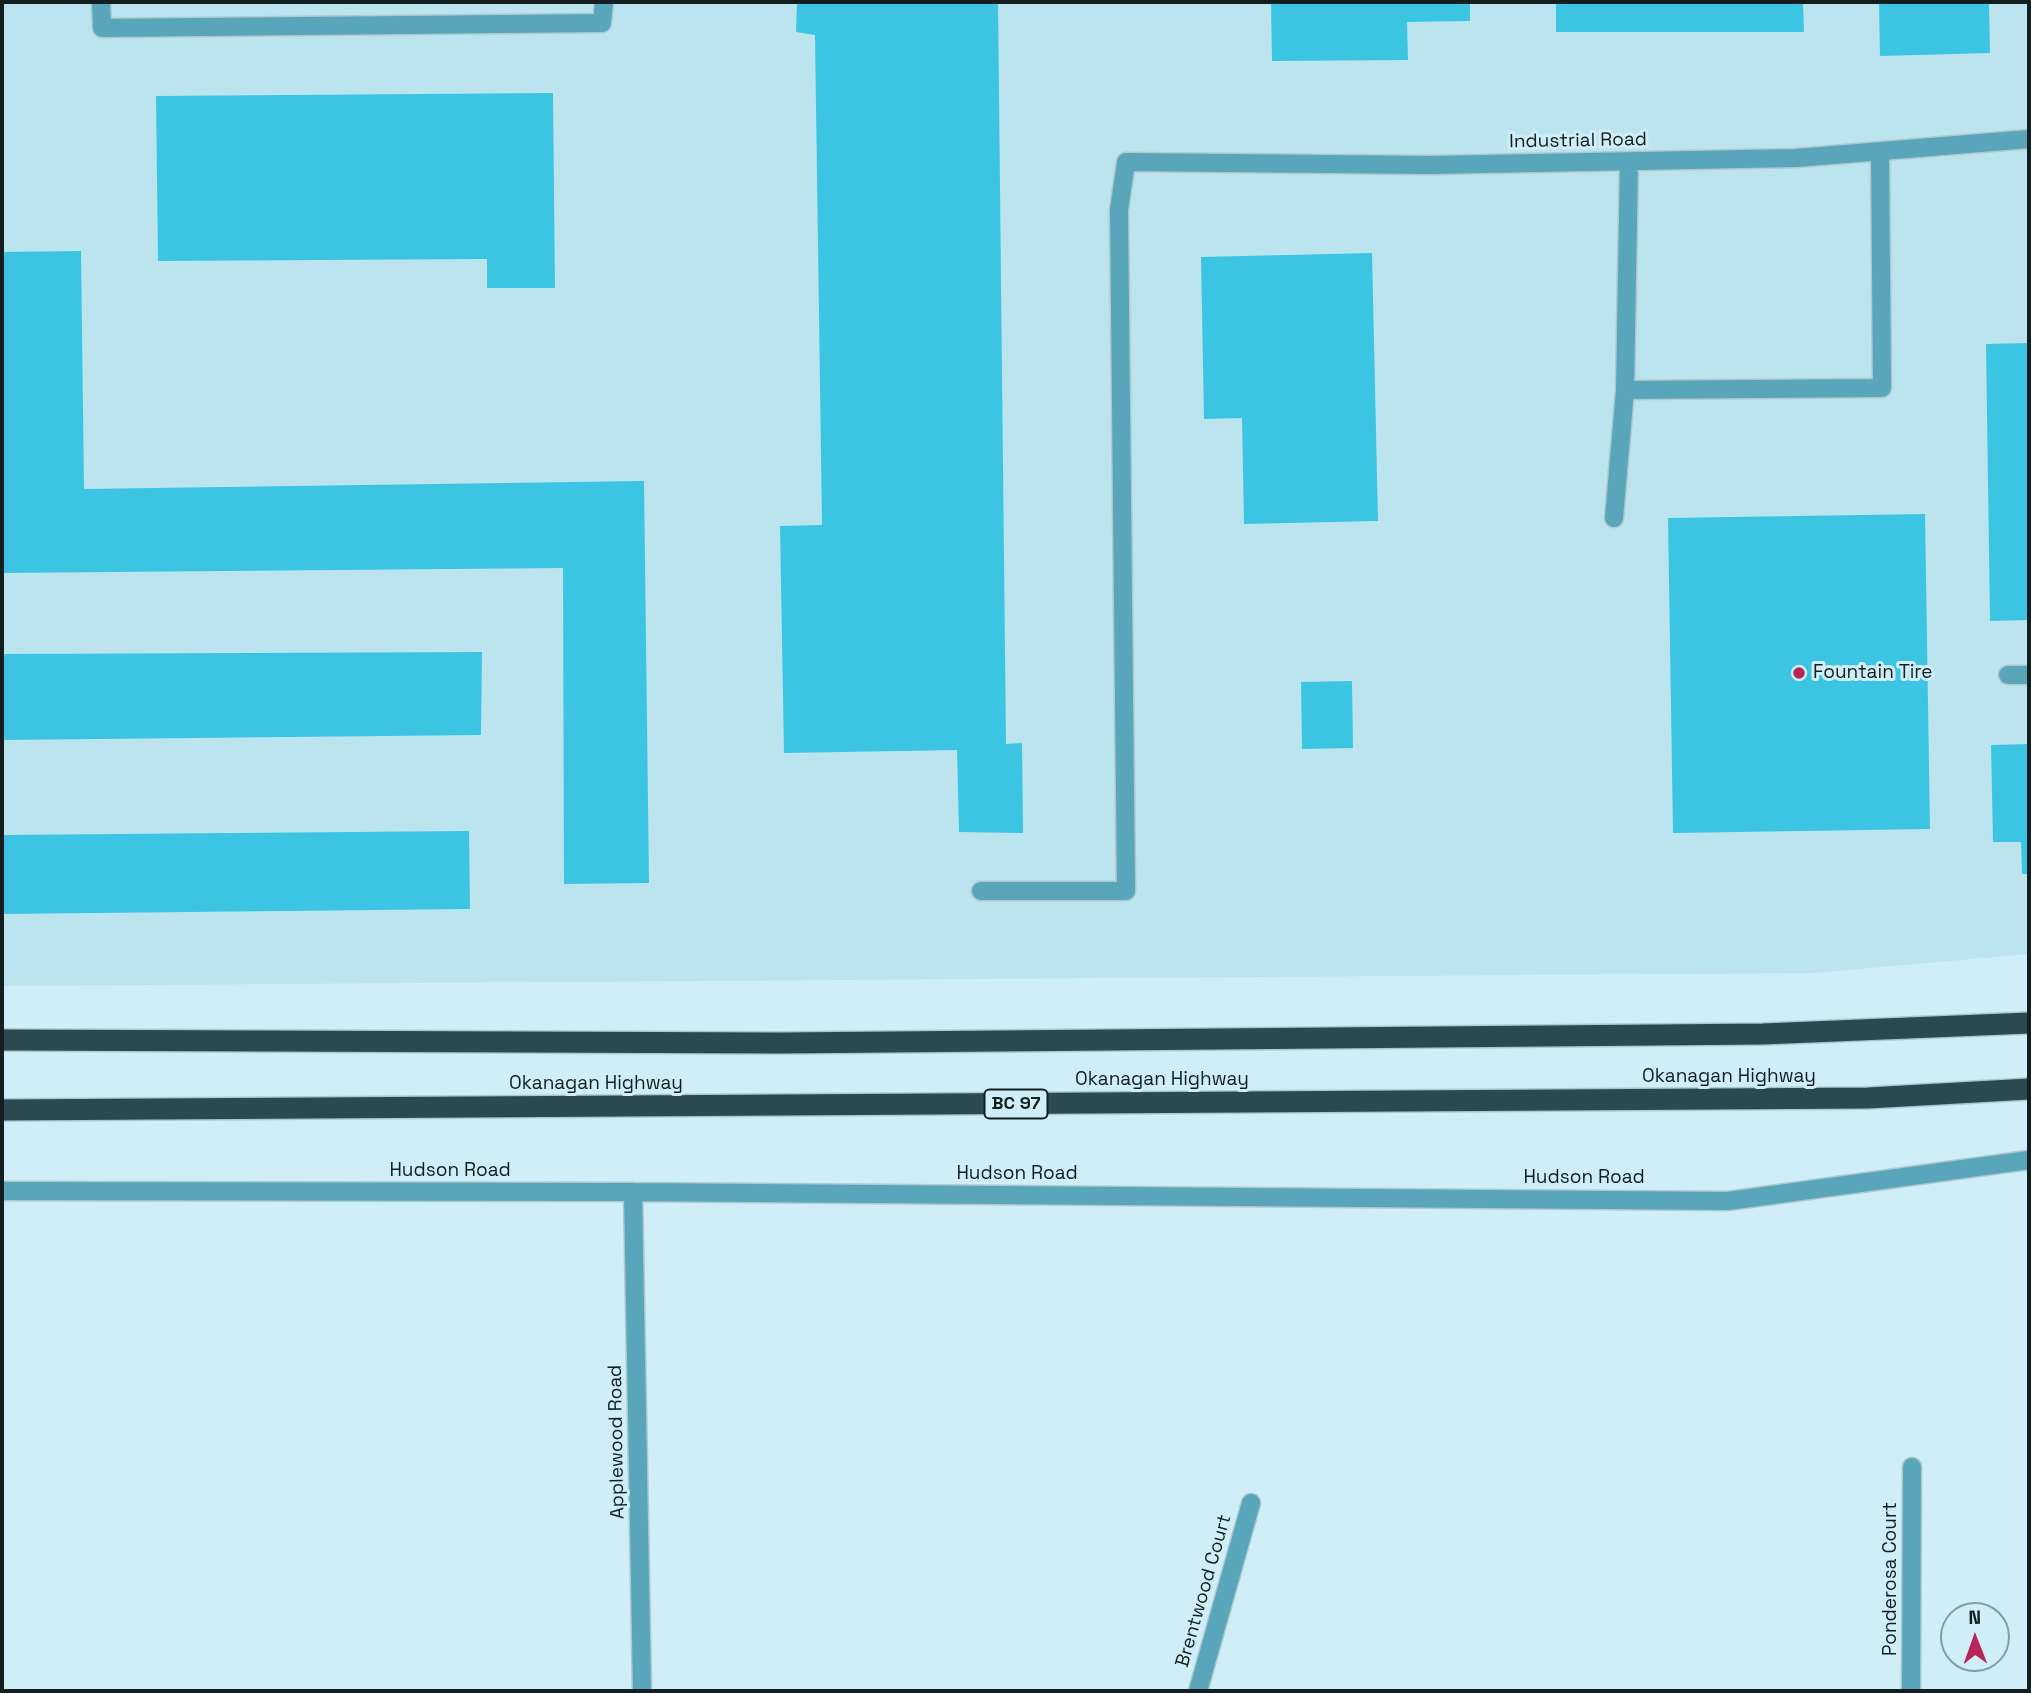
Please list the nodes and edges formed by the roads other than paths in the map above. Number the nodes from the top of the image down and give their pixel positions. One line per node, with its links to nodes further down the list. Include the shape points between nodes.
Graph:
1 (101, 2): 2 (street, via 102,28 603,23)
2 (604, 2)
3 (2029, 139): 4 (street, Industrial Road)
4 (1880, 152): 5 (street, Industrial Road, via 1796,159); 6 (street, via 1882,387)
5 (1629, 161): 6 (street); 10 (street, Industrial Road, via 1430,165 1126,162 1119,210 1126,891)
6 (1625, 390): 7 (street)
7 (1614, 518)
8 (2008, 675): 9 (street)
9 (2029, 675)
10 (981, 891)
11 (2029, 1023): 12 (highway, Okanagan Highway, via 1763,1034 850,1042)
12 (2, 1040)
13 (2029, 1089): 14 (highway, Okanagan Highway / BC 97, via 1868,1098)
14 (2, 1110)
15 (2029, 1160): 17 (street, Hudson Road, via 1728,1200)
16 (2, 1191): 17 (street, Hudson Road)
17 (633, 1192): 20 (street, Applewood Road)
18 (1912, 1467): 22 (street, Ponderosa Court)
19 (1251, 1503): 21 (street, Brentwood Court)
20 (642, 1691)
21 (1198, 1691)
22 (1911, 1691)

